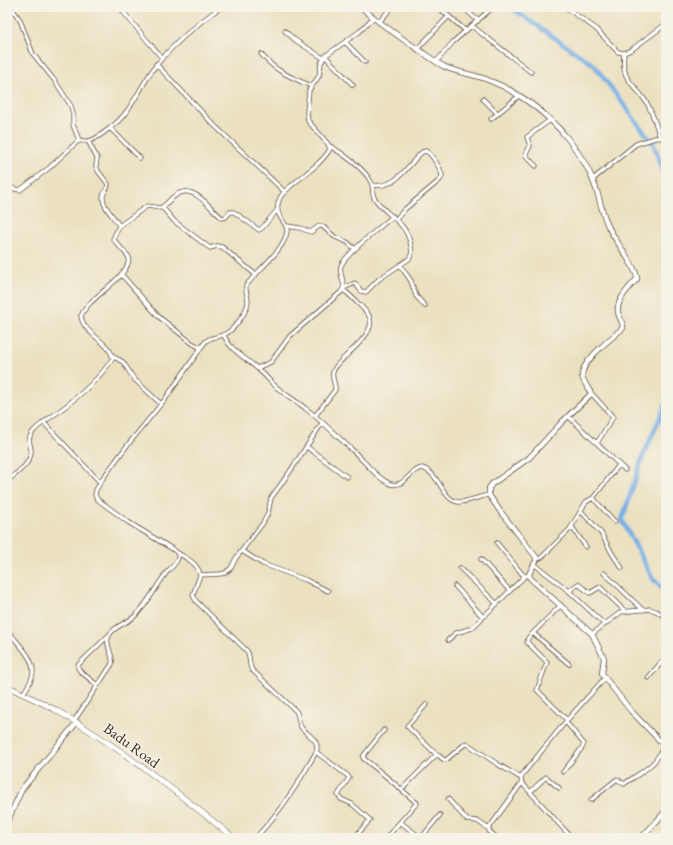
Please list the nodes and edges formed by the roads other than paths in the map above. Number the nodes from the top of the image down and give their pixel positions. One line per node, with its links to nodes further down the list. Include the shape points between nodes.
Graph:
1 (11, 7): 38 (street, via 20,20 33,54 59,86 70,106)
2 (119, 7): 23 (street)
3 (221, 7): 23 (street)
4 (361, 7): 11 (street)
5 (392, 7): 13 (street)
6 (438, 7): 10 (street)
7 (463, 7): 12 (street)
8 (492, 7): 12 (street)
9 (565, 7): 20 (street, via 595,28 615,49)
10 (449, 16): 17 (street); 19 (street)
11 (373, 18): 13 (street); 18 (street)
12 (478, 21): 15 (street)
13 (379, 22): 19 (street)
14 (666, 24): 20 (street)
15 (472, 26): 17 (street); 27 (street)
16 (285, 30): 22 (street, via 295,40)
17 (466, 32): 25 (street, via 445,50)
18 (345, 42): 22 (street); 24 (street)
19 (417, 49): 25 (street)
20 (624, 53): 37 (street, via 622,65 627,79 648,106 658,129)
21 (261, 54): 29 (street, via 277,70)
22 (324, 57): 28 (street); 29 (street, via 319,76)
23 (162, 58): 26 (street)
24 (365, 62)
25 (436, 62): 30 (street, via 500,84)
26 (156, 64): 35 (street, via 127,112); 46 (street, via 215,126)
27 (531, 72)
28 (353, 85)
29 (311, 86): 40 (street, via 308,121)
30 (519, 96): 32 (street); 34 (street, via 534,105)
31 (483, 99): 32 (street)
32 (498, 114): 33 (street)
33 (492, 119)
34 (550, 120): 42 (street, via 527,137 530,146 526,156); 43 (street, via 568,139)
35 (110, 128): 39 (street); 41 (street)
36 (666, 137): 37 (street)
37 (657, 138): 43 (street, via 643,141 630,148)
38 (79, 140): 39 (street); 44 (street, via 25,187 16,190)
39 (88, 141): 50 (street, via 97,158 98,171 108,184 103,201)
40 (330, 146): 45 (street, via 357,166); 46 (street, via 320,161)
41 (140, 158)
42 (536, 166)
43 (592, 180): 62 (street, via 602,215 633,267 637,279 625,293 618,308 623,328 593,354 582,372)
44 (7, 184)
45 (373, 185): 49 (street, via 372,192 376,199); 49 (street, via 384,186 391,183 422,152 430,153 440,170 440,180)
46 (285, 192): 48 (street, via 279,199)
47 (162, 207): 48 (street, via 178,193 190,192 211,206 222,218 234,212 259,230); 50 (street, via 147,206); 55 (street, via 174,221 207,246 222,247)
48 (278, 209): 51 (street, via 280,219)
49 (395, 218): 52 (street); 53 (street, via 407,233 412,253 409,259)
50 (119, 226): 54 (street, via 113,239 127,254 129,260)
51 (287, 226): 52 (street, via 311,232 322,226); 55 (street, via 281,244)
52 (355, 249): 56 (street, via 340,267)
53 (400, 265): 56 (street, via 379,279 366,292 355,283); 57 (street, via 416,296)
54 (121, 274): 59 (street, via 158,317); 60 (street, via 88,304 81,316 84,324)
55 (256, 275): 58 (street, via 246,289 248,303 243,315)
56 (343, 289): 61 (street, via 290,336 271,362); 64 (street, via 369,315 370,326 365,337 334,370 332,374 335,390)
57 (425, 306)
58 (224, 335): 59 (street, via 211,337); 61 (street, via 230,345)
59 (201, 348): 63 (street)
60 (112, 356): 63 (street, via 123,362 139,384); 66 (street, via 112,360 95,379)
61 (257, 368): 64 (street, via 273,384)
62 (591, 393): 65 (street); 68 (street, via 613,417)
63 (160, 404): 74 (street)
64 (315, 416): 67 (street)
65 (568, 416): 68 (street); 75 (street, via 529,458 492,484)
66 (44, 423): 73 (street, via 33,431 29,438 31,451 27,462); 74 (street)
67 (322, 423): 69 (street); 75 (street, via 392,484 401,482 422,468 432,474 448,496 456,502)
68 (597, 443): 70 (street)
69 (307, 447): 72 (street); 82 (street, via 271,498 266,518)
70 (619, 465): 71 (street); 76 (street)
71 (624, 470)
72 (347, 477)
73 (7, 481)
74 (100, 482): 83 (street, via 96,490 97,499)
75 (489, 495): 85 (street, via 536,557)
76 (593, 498): 77 (street, via 586,502); 78 (street)
77 (580, 511): 79 (street); 87 (street, via 601,533)
78 (614, 522)
79 (572, 527): 81 (street); 85 (street)
80 (497, 543): 90 (street)
81 (586, 547)
82 (242, 551): 89 (street, via 225,573); 93 (street, via 263,564)
83 (178, 553): 89 (street, via 194,564); 104 (street, via 177,561 158,583 141,610)
84 (481, 559): 92 (street)
85 (535, 562): 90 (street); 94 (street)
86 (460, 568): 95 (street)
87 (622, 568)
88 (604, 574): 97 (street)
89 (200, 575): 119 (street, via 194,598 247,651 250,667 255,674 296,711 302,728 317,744)
90 (527, 576): 92 (street); 96 (street)
91 (455, 586): 99 (street)
92 (510, 590): 95 (street)
93 (328, 591)
94 (570, 592): 98 (street, via 578,584 590,593 600,587); 101 (street)
95 (497, 604): 99 (street)
96 (561, 605): 103 (street); 105 (street)
97 (642, 610): 98 (street); 100 (street, via 654,610)
98 (626, 612): 101 (street, via 618,613)
99 (483, 617): 106 (street, via 472,628 456,633)
100 (666, 617)
101 (604, 624): 105 (street)
102 (7, 629): 113 (street, via 27,655 32,668 33,674)
103 (533, 633): 108 (street); 116 (street, via 527,642 547,662 537,690)
104 (109, 634): 111 (street, via 107,641 113,658 112,664); 111 (street, via 78,665 80,671)
105 (592, 634): 109 (street, via 604,658 602,673)
106 (448, 640)
107 (666, 657): 110 (street)
108 (569, 664)
109 (605, 678): 116 (street); 118 (street, via 631,711)
110 (648, 678)
111 (97, 685): 115 (street)
112 (7, 686): 113 (main road, Badu Road)
113 (23, 694): 115 (main road, Badu Road)
114 (427, 704): 120 (street, via 408,726)
115 (75, 721): 131 (street, via 22,789); 135 (main road, Badu Road, via 133,760)
116 (566, 721): 121 (street, via 584,744); 122 (street)
117 (384, 730): 125 (street, via 363,758)
118 (665, 744): 128 (street, via 651,765 624,784 617,779)
119 (316, 752): 136 (street, via 284,803); 137 (street, via 348,776 338,795 370,820)
120 (438, 755): 122 (street, via 446,760 467,743); 125 (street)
121 (562, 772)
122 (521, 778): 123 (street)
123 (522, 783): 126 (street); 133 (street)
124 (559, 788): 126 (street, via 546,776)
125 (402, 789): 132 (street, via 417,804)
126 (530, 792): 134 (street)
127 (448, 799): 133 (street, via 467,820 477,821)
128 (591, 800)
129 (666, 811): 140 (street)
130 (440, 815): 132 (street, via 421,838)
131 (7, 822)
132 (400, 822): 138 (street)
133 (489, 829): 139 (street)
134 (570, 836)
135 (234, 838)
136 (255, 838)
137 (354, 838)
138 (386, 838)
139 (497, 838)
140 (641, 838)

